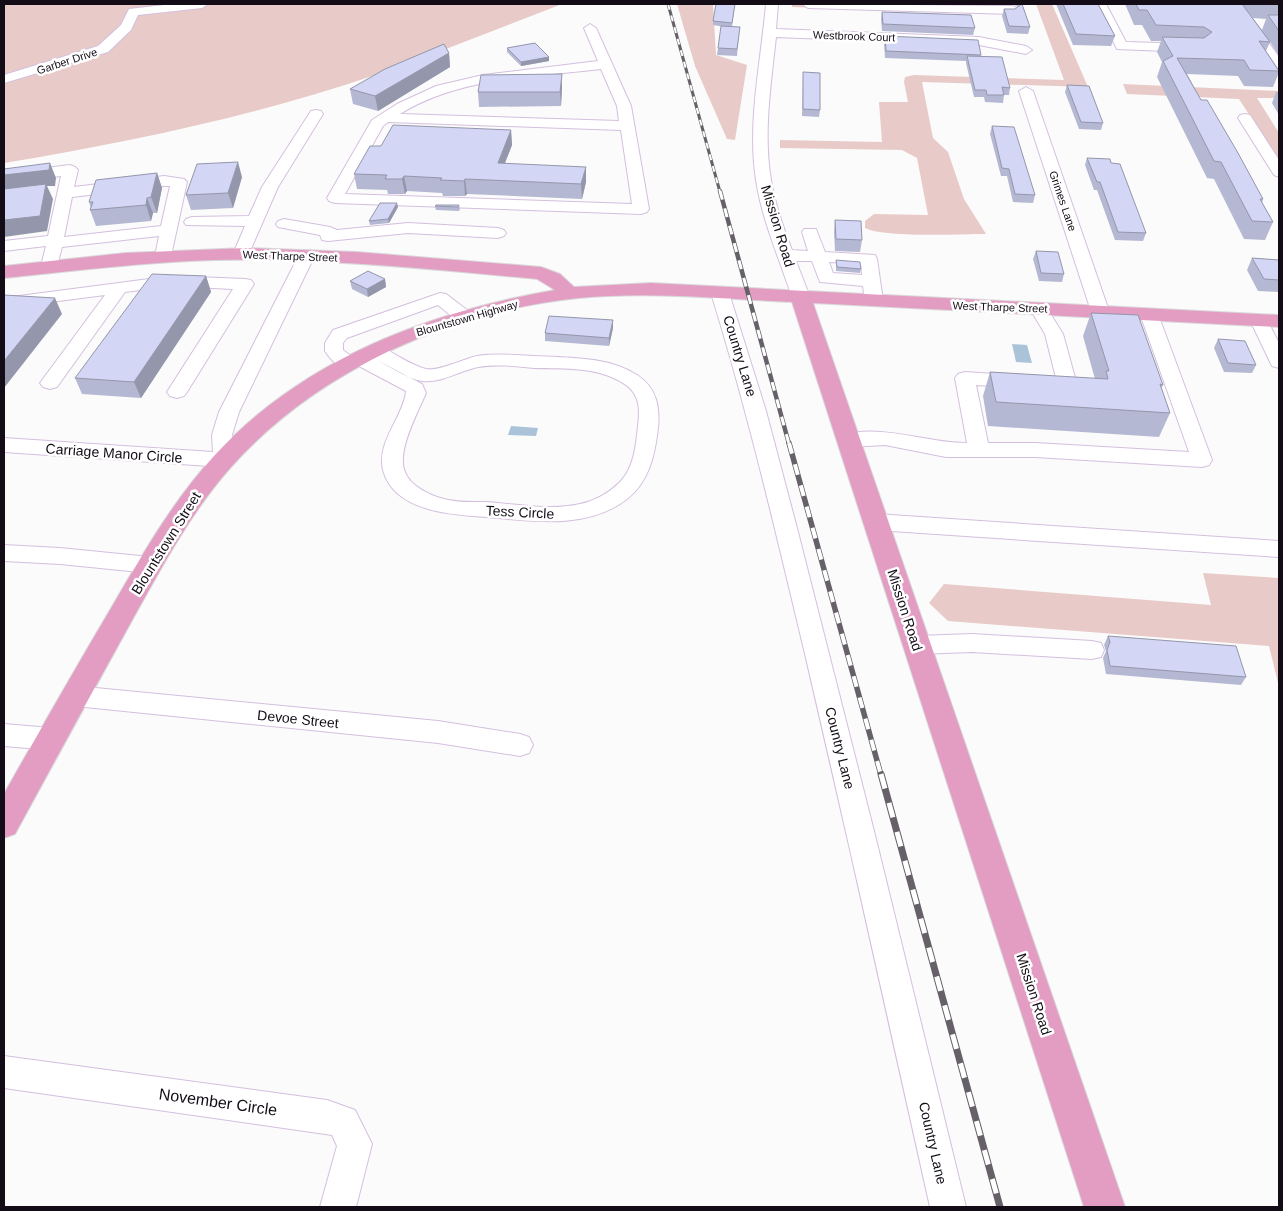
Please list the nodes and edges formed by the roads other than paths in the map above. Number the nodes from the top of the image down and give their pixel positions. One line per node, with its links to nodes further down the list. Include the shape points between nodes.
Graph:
1 (202, 4): 6 (street, Garber Drive)
2 (772, 4): 13 (street, Mission Road)
3 (808, 4): 7 (street)
4 (1100, 4): 11 (street)
5 (1234, 4): 8 (street)
6 (136, 8): 18 (street, Garber Drive, via 127,27 103,50)
7 (1012, 10)
8 (1249, 24): 9 (street); 17 (street)
9 (1264, 25)
10 (590, 28): 16 (street)
11 (1114, 31): 12 (street); 14 (street, via 1122,46 1198,48)
12 (1133, 31)
13 (770, 33): 15 (street, Westbrook Court, via 979,41); 39 (street, Mission Road, via 762,123 763,178 769,207)
14 (1187, 33)
15 (1026, 50)
16 (606, 64): 21 (street, via 483,79 441,89); 23 (street, via 624,106)
17 (1279, 66)
18 (4, 79)
19 (1026, 91): 55 (street, Grimes Lane)
20 (316, 114): 29 (street, via 270,187)
21 (386, 118): 23 (street); 28 (street, via 377,123 335,198)
22 (1244, 118): 24 (street)
23 (627, 126): 28 (street, via 641,209)
24 (1279, 172)
25 (4, 178): 26 (street, via 70,170)
26 (66, 192): 27 (street); 32 (street, via 179,182); 36 (street)
27 (48, 193)
28 (348, 198): 35 (street)
29 (255, 221): 30 (street); 38 (street)
30 (192, 222)
31 (284, 224): 35 (street)
32 (168, 230): 36 (street); 40 (street)
33 (810, 232): 42 (street)
34 (498, 233): 35 (street, via 408,228)
35 (329, 234): 41 (street)
36 (55, 241): 37 (street); 44 (street)
37 (4, 246)
38 (241, 254): 40 (main road, West Tharpe Street); 41 (main road, West Tharpe Street)
39 (786, 255): 42 (street); 51 (street, Mission Road)
40 (163, 256): 43 (main road, West Tharpe Street)
41 (312, 256): 46 (main road, West Tharpe Street); 68 (street, via 229,412 222,434)
42 (818, 256): 52 (street, via 869,259)
43 (108, 260): 44 (main road, West Tharpe Street); 48 (street)
44 (50, 266): 45 (main road, West Tharpe Street)
45 (4, 272)
46 (541, 273): 49 (main road, via 631,280); 50 (main road, West Tharpe Street, via 556,279)
47 (119, 288): 48 (street); 63 (street); 64 (street, via 172,281 245,284)
48 (100, 290): 53 (street)
49 (720, 293): 50 (main road, Blountstown Highway, via 651,289); 51 (main road, West Tharpe Street); 82 (street, Country Lane, via 743,364 847,772)
50 (568, 294): 57 (main road, Blountstown Highway, via 529,300)
51 (801, 297): 52 (main road, West Tharpe Street); 65 (main road, Mission Road)
52 (874, 302): 54 (main road, West Tharpe Street)
53 (4, 303)
54 (1039, 309): 55 (main road, West Tharpe Street); 67 (street, via 1054,334 1067,385 965,378)
55 (1100, 311): 56 (main road, West Tharpe Street)
56 (1149, 314): 58 (main road, West Tharpe Street); 67 (street, via 1202,460 1035,450)
57 (465, 317): 60 (main road, Blountstown Highway, via 408,336); 60 (street, via 440,298 340,334 334,343 334,351)
58 (1258, 320): 59 (main road, West Tharpe Street); 61 (street)
59 (1279, 321)
60 (361, 358): 62 (street, Tess Circle); 68 (main road, Blountstown Highway, via 311,386 268,418)
61 (1279, 362)
62 (409, 376): 62 (street, Tess Circle, via 416,393 394,451 394,472 411,492 439,506 549,514 589,510 620,494 632,483 645,458 650,409 642,389 621,374 592,365 498,360 467,364 430,376)
63 (50, 382)
64 (177, 392)
65 (849, 440): 67 (street, via 885,438 946,450); 69 (main road, Mission Road)
66 (4, 445): 68 (street, Carriage Manor Circle)
67 (979, 450)
68 (224, 460): 72 (main road, Blountstown Street)
69 (876, 522): 70 (street); 73 (main road, Mission Road)
70 (1279, 549)
71 (4, 553): 72 (street)
72 (150, 565): 75 (main road, Blountstown Street)
73 (917, 645): 74 (street, via 972,643); 83 (main road, Mission Road)
74 (1092, 650)
75 (75, 696): 77 (main road, Blountstown Street); 78 (street, Devoe Street, via 438,732)
76 (4, 735): 77 (street)
77 (51, 739): 79 (main road, Blountstown Street)
78 (520, 745)
79 (4, 824)
80 (4, 1072): 81 (street, November Circle, via 327,1117 343,1122 355,1144)
81 (338, 1207)
82 (948, 1207)
83 (1105, 1207)

